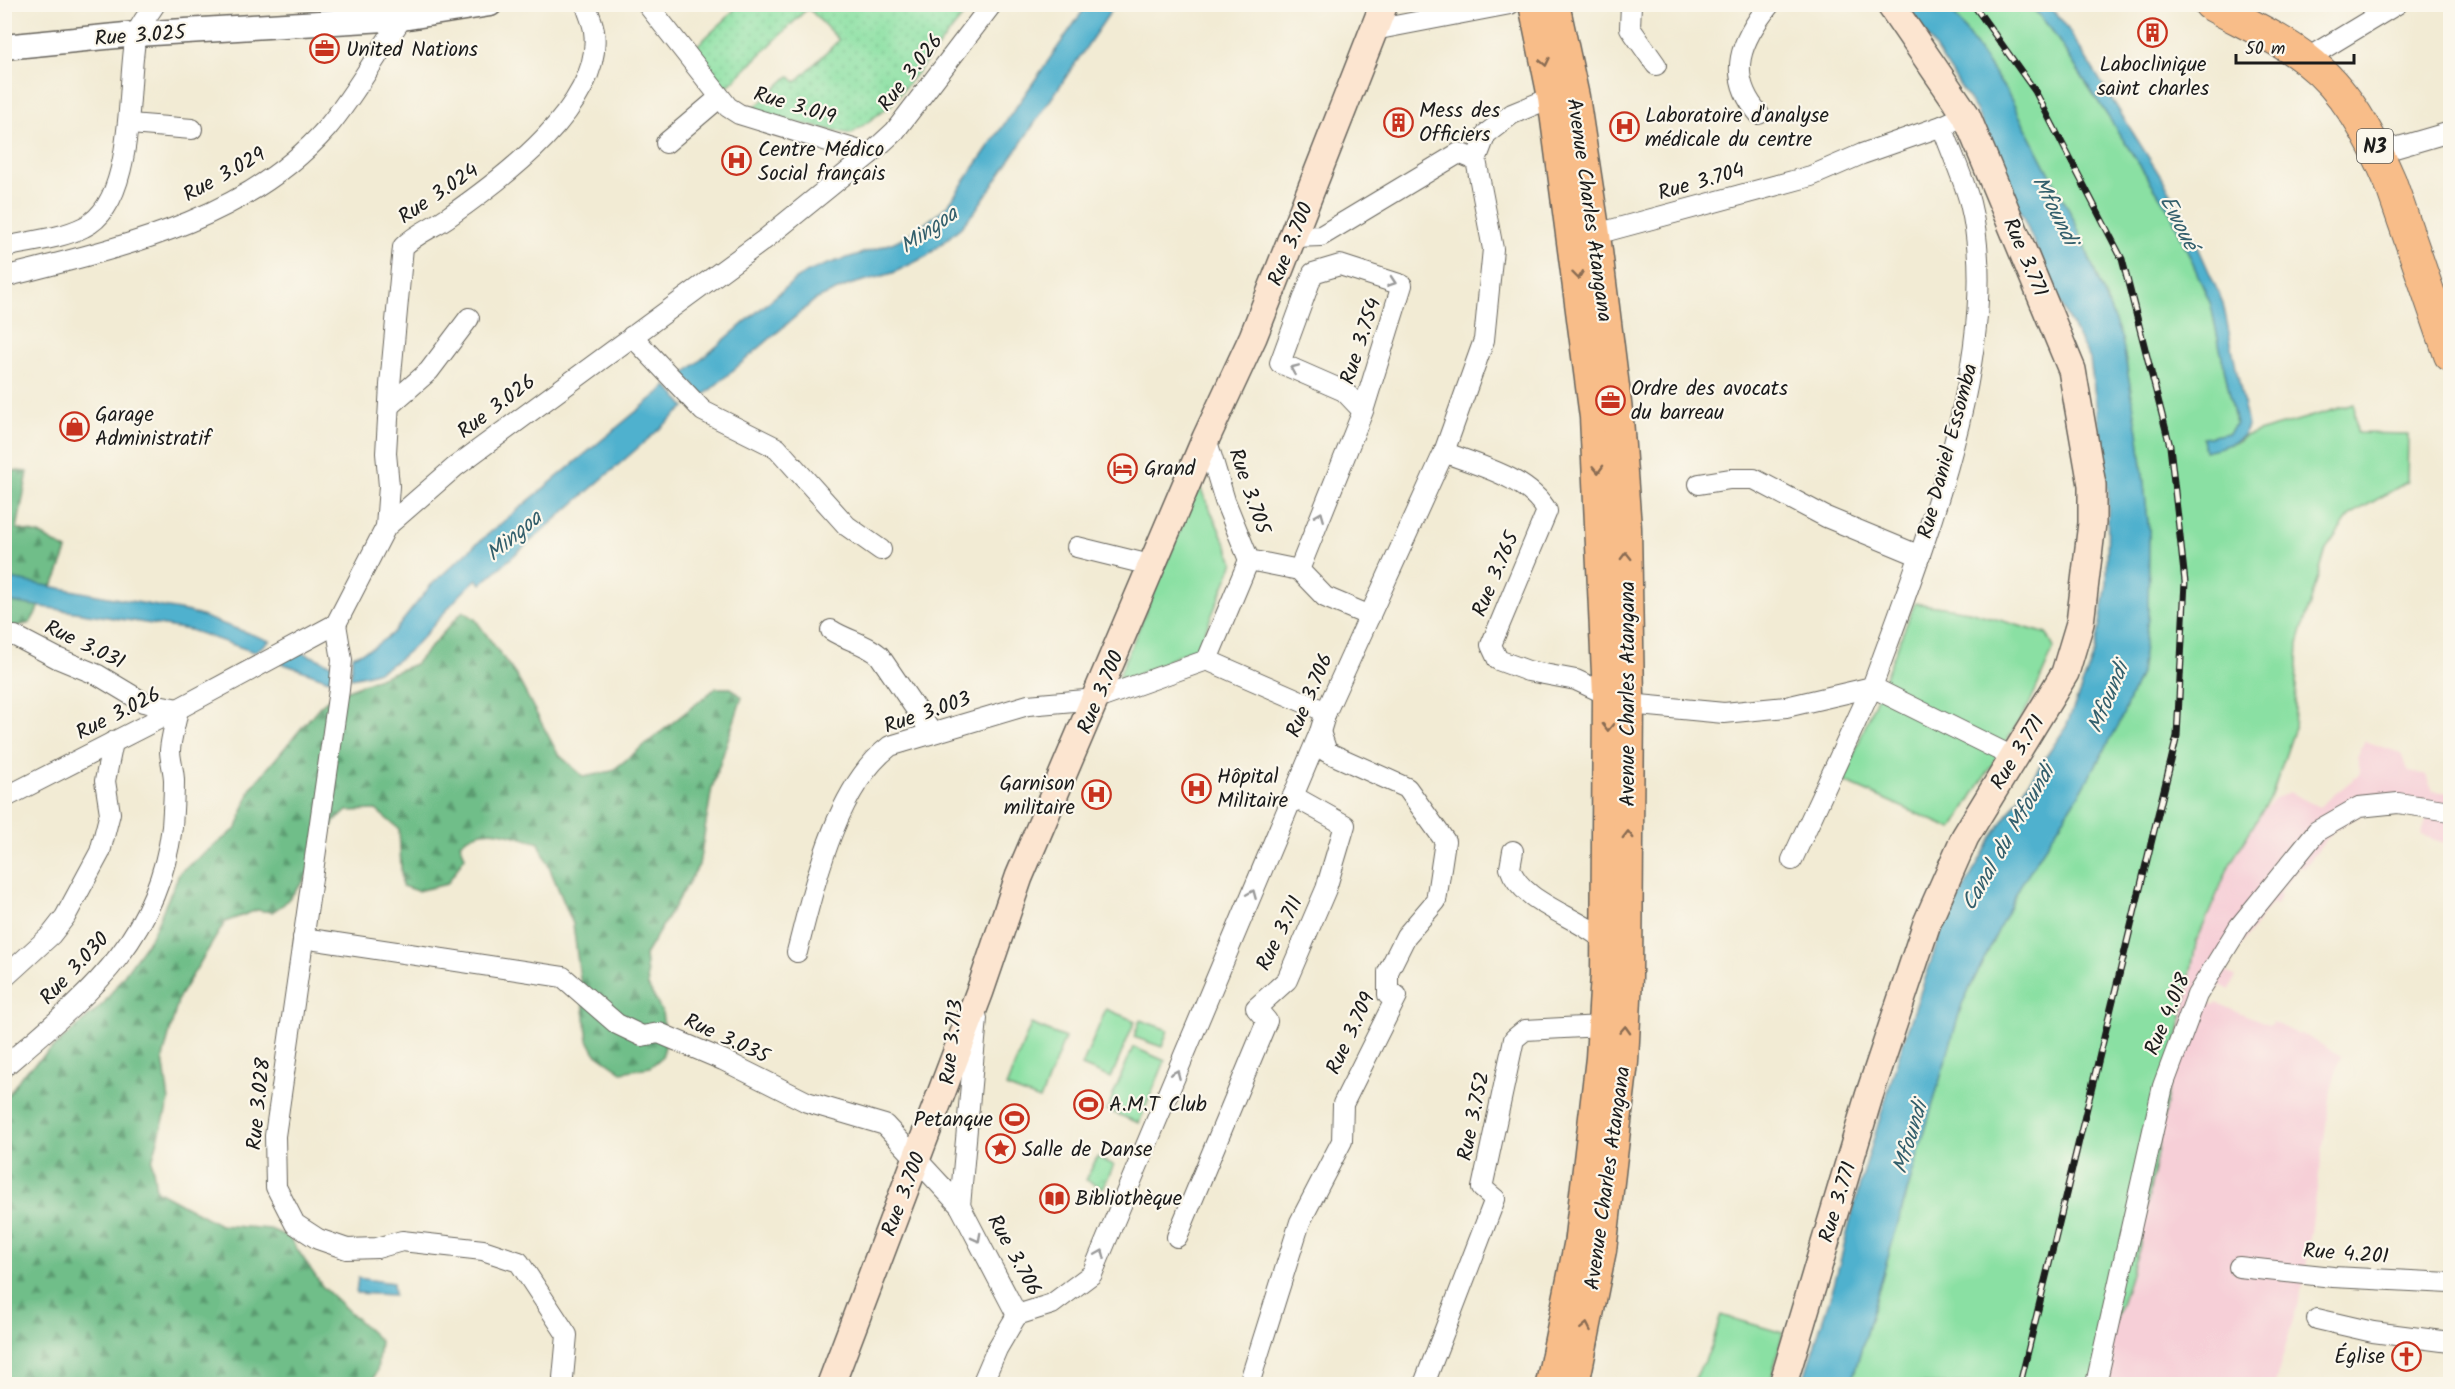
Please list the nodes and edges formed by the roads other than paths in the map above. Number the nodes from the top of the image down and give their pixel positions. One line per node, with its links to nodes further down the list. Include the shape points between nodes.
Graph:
1 (155, 4): 17 (street)
2 (490, 4): 15 (street, Rue 3.025)
3 (586, 4): 40 (street, Rue 3.024, via 594,31 592,60 575,101 546,137 496,183 403,247)
4 (646, 4): 22 (street, Rue 3.019)
5 (992, 4): 30 (street, Rue 3.026, via 895,131)
6 (1384, 4): 16 (main road, Rue 3.700)
7 (1510, 4): 16 (street)
8 (1534, 4): 21 (main road, Avenue Charles Atangana, one-way to 21)
9 (1554, 4): 34 (main road, Avenue Charles Atangana, via 1574,97)
10 (1631, 4): 20 (street, via 1630,28)
11 (1770, 4): 23 (street, via 1743,44 1739,73 1746,99)
12 (1890, 4): 24 (main road)
13 (2397, 4): 19 (street)
14 (2212, 5): 19 (highway, N3)
15 (402, 18): 17 (street, Rue 3.025); 36 (street, Rue 3.029, via 326,128 261,186 176,228 110,250)
16 (1374, 30): 33 (main road, Rue 3.700)
17 (136, 34): 18 (street, Rue 3.025); 25 (street)
18 (4, 47)
19 (2306, 59): 31 (highway, N3, via 2349,104)
20 (1656, 65)
21 (1553, 97): 32 (street, via 1512,114 1485,134); 34 (main road, Avenue Charles Atangana)
22 (719, 98): 29 (street); 30 (street, Rue 3.019, via 739,114)
23 (1759, 114)
24 (1966, 115): 26 (street); 65 (main road, Rue 3.771, via 2072,370 2092,485 2092,523 2080,623 2065,673)
25 (130, 124): 27 (street); 35 (street, via 119,173 106,208 98,218 70,232)
26 (1942, 126): 34 (street, Rue 3.704, via 1811,176); 48 (street, Rue Daniel Essomba, via 1970,203 1978,284 1972,368)
27 (192, 129)
28 (2451, 132): 31 (street)
29 (666, 143)
30 (870, 153): 38 (street, Rue 3.026, via 764,240)
31 (2378, 153): 39 (highway, N3)
32 (1476, 160): 33 (street, via 1458,153 1321,236); 43 (street, Rue 3.706, via 1493,249 1484,340)
33 (1294, 237): 42 (main road, Rue 3.700)
34 (1584, 237): 59 (main road, Avenue Charles Atangana)
35 (4, 247)
36 (4, 277)
37 (469, 318): 40 (street, via 429,371)
38 (632, 336): 45 (street, Rue 3.026, via 455,467); 47 (street, via 703,411 777,448 847,526)
39 (2451, 355)
40 (390, 405): 45 (street, Rue 3.024)
41 (1363, 411): 41 (street, Rue 3.754, one-way to 41, via 1344,391 1280,363 1313,273 1340,265 1402,285); 51 (street, Rue 3.754, one-way to 41)
42 (1206, 438): 49 (street, Rue 3.705, via 1225,501); 50 (main road, Rue 3.700)
43 (1443, 452): 52 (street, Rue 3.706); 59 (street, Rue 3.765, via 1527,487 1547,511 1491,645 1498,660 1527,671 1576,680)
44 (1699, 484): 48 (street, via 1730,478 1754,479 1826,517)
45 (386, 527): 53 (street, Rue 3.026)
46 (1077, 547): 50 (street)
47 (881, 550)
48 (1920, 556): 57 (street, Rue Daniel Essomba)
49 (1249, 560): 51 (street, Rue 3.705); 56 (street, Rue 3.705)
50 (1154, 566): 58 (main road, Rue 3.700)
51 (1299, 570): 52 (street, via 1325,597)
52 (1370, 616): 61 (street, Rue 3.706)
53 (336, 624): 60 (street, Rue 3.026); 71 (street, Rue 3.028, via 342,660 339,690)
54 (831, 630): 63 (street, via 879,655)
55 (4, 636): 60 (street, Rue 3.031, via 15,636 98,675 143,702)
56 (1207, 660): 58 (street, Rue 3.003); 61 (street)
57 (1872, 687): 59 (street, via 1786,707 1725,713); 65 (street); 70 (street, Rue Daniel Essomba)
58 (1097, 699): 63 (street, Rue 3.003, via 1028,705); 75 (main road, Rue 3.700, via 1019,877)
59 (1619, 699): 72 (main road, Avenue Charles Atangana, one-way to 72); 92 (main road, Avenue Charles Atangana, one-way to 59, via 1601,1250 1623,1062 1628,977)
60 (178, 709): 64 (street, Rue 3.026); 77 (street, Rue 3.030, via 170,750 174,781 172,826 165,869 152,903 132,940 108,972)
61 (1326, 712): 62 (street, Rue 3.706)
62 (1320, 732): 67 (street, Rue 3.706); 89 (street, Rue 3.709, via 1327,752 1407,788 1445,841 1436,901 1406,936 1388,972 1388,995 1396,996 1343,1104 1342,1142 1300,1222)
63 (932, 733): 73 (street, Rue 3.003, via 890,746 876,756 857,783 841,810)
64 (113, 742): 66 (street, Rue 3.026); 74 (street, via 105,781 110,813 100,852 65,917)
65 (2013, 758): 93 (main road, Rue 3.771, via 1965,837 1927,923 1869,1096)
66 (9, 790)
67 (1293, 796): 80 (street, Rue 3.711, via 1345,825 1326,889 1287,980 1256,1008 1267,1022); 83 (street, Rue 3.706, one-way to 67, via 1052,1304 1092,1274)
68 (2451, 811): 94 (street, Rue 4.018, via 2398,803 2359,807 2317,831 2239,927 2197,994 2163,1086)
69 (1513, 851): 72 (street, via 1510,868 1522,887)
70 (1792, 860)
71 (303, 938): 78 (street, Rue 3.035, via 563,977 617,1024 642,1036 659,1033 807,1102 885,1125); 86 (street, Rue 3.028, via 275,1136 276,1187 295,1224 318,1239 347,1249 377,1248 402,1241 483,1250 519,1262 567,1335)
72 (1606, 942): 76 (main road, Avenue Charles Atangana)
73 (797, 952)
74 (4, 978)
75 (980, 991): 78 (main road, Rue 3.700); 79 (street, Rue 3.713)
76 (1602, 1026): 90 (street, Rue 3.752, via 1525,1030 1514,1039 1482,1188 1495,1199); 91 (main road, Avenue Charles Atangana, via 1579,1245)
77 (4, 1067)
78 (917, 1158): 79 (street, Rue 3.706); 87 (main road, Rue 3.700)
79 (960, 1206): 83 (street, Rue 3.706, one-way to 83)
80 (1177, 1237)
81 (2239, 1267): 82 (street, Rue 4.201)
82 (2451, 1283)
83 (1017, 1314): 88 (street)
84 (2318, 1319): 85 (street, via 2373,1332)
85 (2451, 1342)
86 (563, 1378)
87 (831, 1384)
88 (982, 1384)
89 (1249, 1384)
90 (1425, 1384)
91 (1551, 1384)
92 (1574, 1384)
93 (1783, 1384)
94 (2096, 1384)

